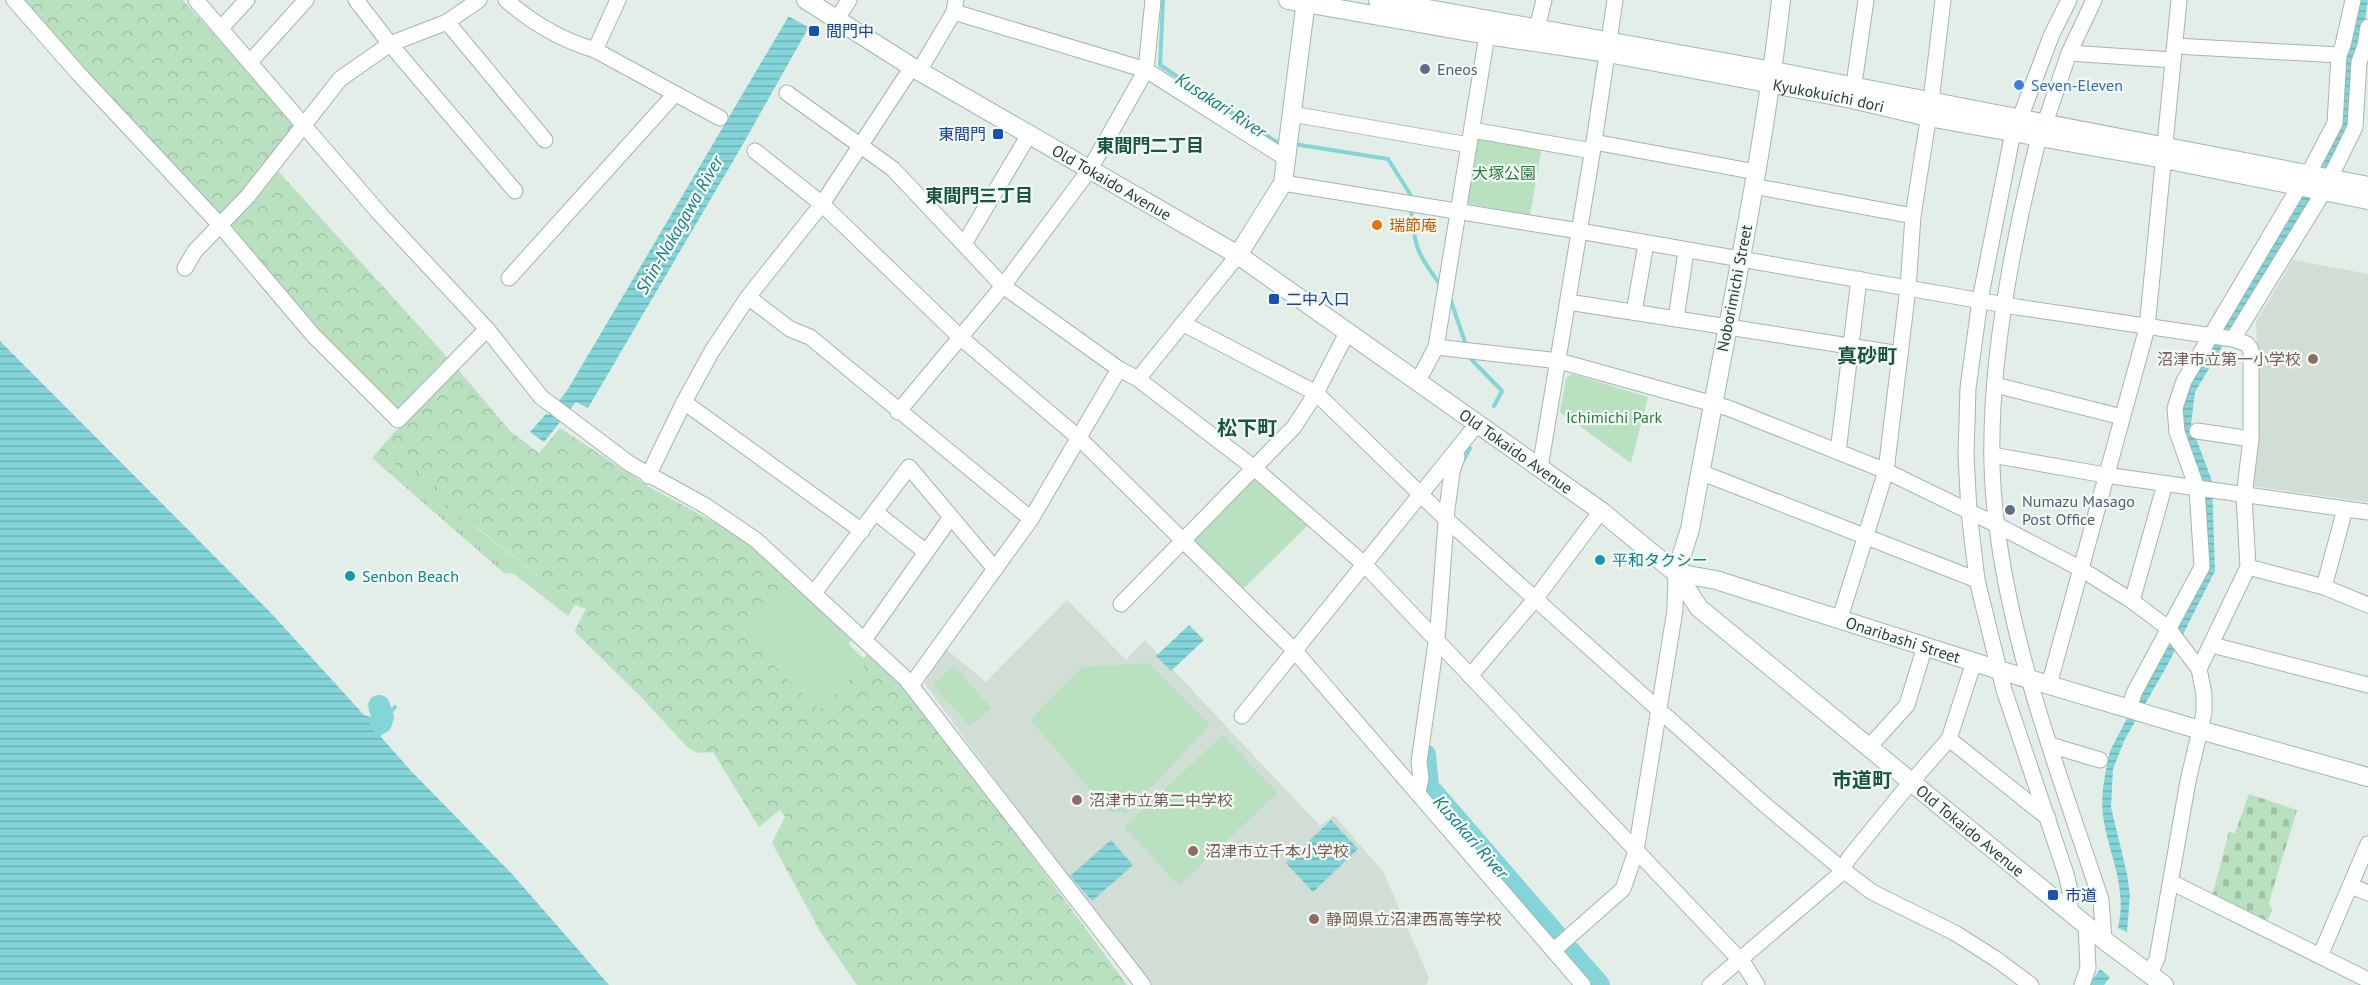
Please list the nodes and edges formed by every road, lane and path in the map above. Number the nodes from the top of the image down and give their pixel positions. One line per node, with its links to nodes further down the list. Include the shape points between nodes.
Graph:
1 (14, 0): 69 (street)
2 (196, 0): 27 (street)
3 (247, 0): 27 (street)
4 (306, 0): 37 (street)
5 (356, 0): 30 (street)
6 (479, 0): 25 (street)
7 (506, 0): 33 (street, via 529,21)
8 (618, 0): 33 (street)
9 (806, 0): 24 (street, Old Tokaido Avenue)
10 (849, 0): 24 (street)
11 (1153, 0): 39 (street)
12 (1378, 0): 28 (street, Kyukokuichi dori)
13 (1544, 0): 28 (street)
14 (1615, 0): 32 (street)
15 (1781, 0): 40 (street, Noborimichi Street)
16 (1866, 0): 42 (street)
17 (1943, 0): 44 (street)
18 (2069, 0): 47 (street)
19 (2094, 0): 34 (street)
20 (2179, 0): 35 (street)
21 (2353, 0): 36 (street)
22 (1300, 1): 29 (street, Kyukokuichi dori); 45 (street)
23 (955, 6): 38 (street); 39 (street)
24 (831, 15): 38 (street, Old Tokaido Avenue)
25 (447, 22): 30 (street); 53 (street)
26 (2368, 27): 31 (street)
27 (221, 28): 37 (street)
28 (1537, 28): 32 (street, Kyukokuichi dori)
29 (1487, 35): 32 (street, Kyukokuichi dori); 52 (street)
30 (390, 44): 48 (street, via 340,79); 64 (street)
31 (2366, 46): 49 (street, via 2359,62)
32 (1609, 47): 40 (street, Kyukokuichi dori); 55 (street)
33 (595, 50): 43 (street)
34 (2069, 52): 35 (street); 50 (street)
35 (2174, 53): 36 (street); 57 (street)
36 (2339, 55): 61 (street, via 2335,123)
37 (250, 62): 48 (street)
38 (915, 69): 51 (street, Old Tokaido Avenue); 54 (street)
39 (1146, 70): 58 (street); 59 (street)
40 (1772, 77): 42 (street, Kyukokuichi dori); 60 (street, Noborimichi Street)
41 (788, 93): 54 (street)
42 (1853, 93): 44 (street, Kyukokuichi dori)
43 (674, 95): 46 (street); 77 (street)
44 (1930, 109): 47 (street, Kyukokuichi dori); 68 (street)
45 (1292, 114): 52 (street); 58 (street)
46 (720, 118)
47 (2016, 125): 50 (street, Kyukokuichi dori); 82 (street)
48 (304, 127): 69 (street); 90 (street)
49 (2362, 128): 61 (street)
50 (2042, 130): 57 (street, Kyukokuichi dori); 84 (street, via 2019,220)
51 (1030, 133): 59 (street, Old Tokaido Avenue); 71 (street)
52 (1470, 138): 55 (street); 67 (street)
53 (545, 140)
54 (862, 146): 66 (street); 71 (street, via 893,169)
55 (1593, 146): 60 (street); 70 (street)
56 (755, 152): 66 (street)
57 (2165, 152): 61 (street, Kyukokuichi dori); 89 (street)
58 (1287, 159): 62 (street)
59 (1090, 169): 74 (street, Old Tokaido Avenue); 79 (street)
60 (1754, 179): 68 (street); 75 (street, Noborimichi Street)
61 (2314, 182): 63 (street); 65 (street, Kyukokuichi dori); 92 (street); 94 (street)
62 (1283, 183): 67 (street); 74 (street)
63 (2368, 186)
64 (515, 191)
65 (2368, 200)
66 (822, 204): 81 (street); 93 (street)
67 (1458, 211): 70 (street); 96 (street)
68 (1913, 216): 80 (street)
69 (220, 225): 76 (street); 90 (street, via 313,335 398,420)
70 (1579, 231): 72 (street); 83 (street)
71 (964, 244): 79 (street)
72 (1646, 244): 73 (street); 85 (street)
73 (1686, 251): 75 (street); 86 (street)
74 (1238, 255): 87 (street); 91 (street, Old Tokaido Avenue)
75 (1739, 260): 78 (street); 88 (street, Noborimichi Street)
76 (185, 268)
77 (509, 278)
78 (1859, 279): 80 (street); 95 (street)
79 (1003, 286): 93 (street); 99 (street)
80 (1908, 288): 82 (street); 97 (street)
81 (748, 297): 104 (street); 106 (street, via 790,329 810,337)
82 (1980, 300): 84 (street); 128 (street, via 1968,388)
83 (1568, 302): 85 (street); 98 (street)
84 (2005, 305): 89 (street); 102 (street)
85 (1634, 312): 86 (street)
86 (1676, 319): 88 (street)
87 (1184, 324): 100 (street); 103 (street)
88 (1727, 326): 95 (street); 105 (street, Noborimichi Street)
89 (2147, 328): 92 (street); 107 (street)
90 (487, 329): 120 (street, via 553,408)
91 (1347, 333): 101 (street, Old Tokaido Avenue); 103 (street)
92 (2210, 336): 94 (street); 122 (street, via 2184,381 2175,408 2177,432)
93 (961, 338): 106 (street); 110 (street)
94 (2233, 339): 111 (street, via 2251,350)
95 (1850, 346): 97 (street); 113 (street)
96 (1436, 347): 98 (street); 101 (street)
97 (1900, 354): 117 (street)
98 (1559, 361): 105 (street); 116 (street)
99 (1119, 369): 100 (street); 110 (street)
100 (1138, 379): 115 (street)
101 (1418, 381): 108 (street, Old Tokaido Avenue)
102 (1995, 385): 107 (street); 114 (street)
103 (1316, 393): 115 (street, via 1294,427); 123 (street)
104 (684, 402): 120 (street); 134 (street)
105 (1712, 405): 113 (street); 118 (street, Noborimichi Street)
106 (898, 412): 131 (street)
107 (2122, 417): 119 (street)
108 (1478, 423): 112 (street); 116 (street, Old Tokaido Avenue)
109 (2197, 431): 111 (street)
110 (1080, 438): 131 (street); 136 (street)
111 (2252, 439): 124 (street)
112 (1458, 449): 123 (street); 132 (street)
113 (1838, 452): 117 (street)
114 (1992, 455): 119 (street); 133 (street)
115 (1253, 467): 136 (street); 138 (street)
116 (1540, 468): 126 (street, Old Tokaido Avenue)
117 (1886, 471): 128 (street); 135 (street)
118 (1700, 472): 135 (street); 142 (street, Noborimichi Street, via 1690,529)
119 (2106, 475): 121 (street); 141 (street)
120 (648, 476): 145 (street, via 706,506 756,540)
121 (2165, 484): 122 (street); 147 (street)
122 (2197, 488): 124 (street); 151 (street, via 2202,567)
123 (1421, 495): 132 (street); 138 (street)
124 (2244, 496): 125 (street); 139 (street)
125 (2345, 509): 129 (street); 144 (street)
126 (1601, 511): 142 (street, Old Tokaido Avenue); 146 (street)
127 (875, 512): 130 (street, via 909,467); 134 (street); 137 (street)
128 (1969, 512): 133 (street); 143 (street)
129 (2368, 512)
130 (951, 517): 137 (street); 140 (street)
131 (1030, 519): 140 (street)
132 (1446, 519): 146 (street); 153 (street)
133 (1997, 525): 141 (street); 161 (street, via 2006,585)
134 (862, 531): 145 (street)
135 (1866, 537): 143 (street); 150 (street)
136 (1183, 540): 148 (street); 156 (street)
137 (926, 552): 152 (street)
138 (1365, 565): 153 (street); 156 (street)
139 (2248, 567): 144 (street); 154 (street)
140 (994, 569): 162 (street)
141 (2081, 570): 147 (street); 163 (street)
142 (1676, 573): 150 (street, Onaribashi Street, via 1716,580); 165 (street, via 1676,610); 171 (street, Old Tokaido Avenue, via 1699,608)
143 (1977, 580): 159 (street)
144 (2324, 587): 149 (street)
145 (814, 593): 152 (street)
146 (1536, 598): 160 (street); 165 (street)
147 (2132, 602): 151 (street)
148 (1121, 604)
149 (2368, 605)
150 (1840, 618): 155 (street, Onaribashi Street)
151 (2168, 628): 158 (street); 166 (street, via 2134,693)
152 (864, 640): 162 (street)
153 (1436, 641): 160 (street); 175 (street)
154 (2212, 645): 158 (street); 164 (street)
155 (1924, 646): 157 (street, Onaribashi Street); 171 (street, via 1906,705)
156 (1294, 650): 167 (street); 175 (street)
157 (1974, 662): 159 (street, Onaribashi Street); 169 (street)
158 (2199, 669): 168 (street, via 2204,694)
159 (2000, 670): 161 (street, Onaribashi Street); 176 (street)
160 (1470, 676): 178 (street)
161 (2029, 679): 163 (street, Onaribashi Street); 170 (street)
162 (912, 684): 191 (street)
163 (2049, 685): 166 (street, Onaribashi Street)
164 (2368, 685)
165 (1659, 709): 178 (street); 179 (street)
166 (2135, 711): 168 (street, Onaribashi Street)
167 (1242, 716)
168 (2200, 730): 173 (street, Onaribashi Street); 180 (street)
169 (1949, 739): 174 (street); 176 (street)
170 (2050, 745): 172 (street); 185 (street, via 2101,900)
171 (1869, 747): 174 (street, Old Tokaido Avenue)
172 (2100, 760)
173 (2368, 777)
174 (1911, 782): 179 (street); 183 (street, Old Tokaido Avenue)
175 (1418, 792): 186 (street)
176 (2048, 818): 183 (street, via 2069,887)
177 (2368, 844): 181 (street)
178 (1636, 851): 186 (street, via 1623,889); 188 (street)
179 (1843, 870): 188 (street); 195 (street, via 1872,892 1955,933)
180 (2171, 882): 187 (street); 189 (street, via 2157,959)
181 (2351, 886): 182 (street); 187 (street)
182 (2368, 893)
183 (2070, 911): 184 (street, Old Tokaido Avenue)
184 (2086, 924): 185 (street, Old Tokaido Avenue); 196 (street, via 2088,968)
185 (2104, 940): 189 (street, Old Tokaido Avenue)
186 (1554, 950): 192 (street)
187 (2320, 956): 190 (street)
188 (1739, 960): 193 (street); 194 (street)
189 (2149, 974): 197 (street, Old Tokaido Avenue)
190 (2368, 980)
191 (1143, 985)
192 (1583, 985)
193 (1710, 985)
194 (1757, 985)
195 (2031, 985)
196 (2082, 985)
197 (2164, 985)

